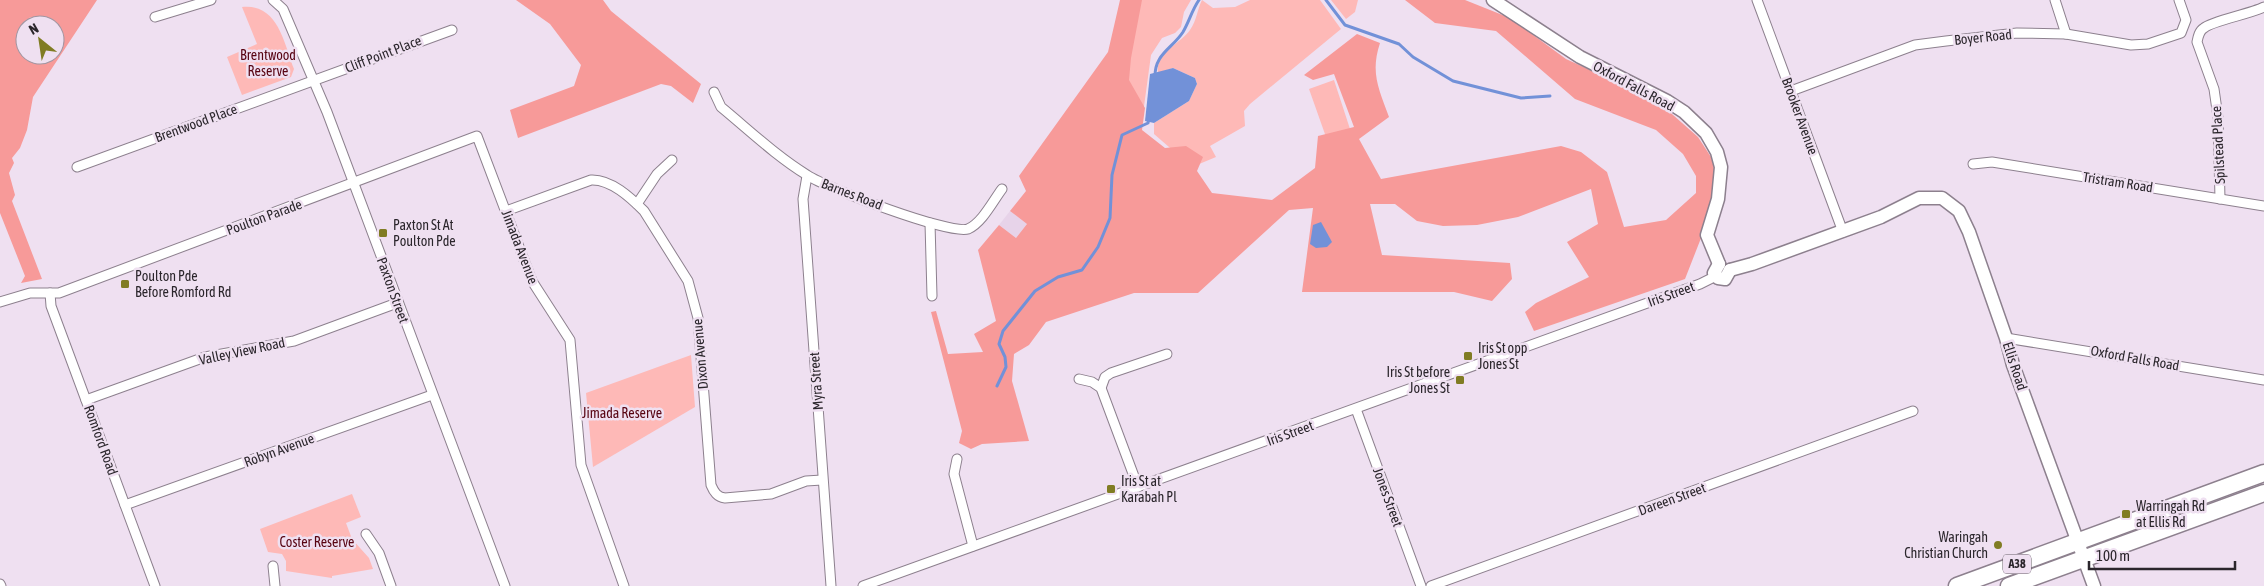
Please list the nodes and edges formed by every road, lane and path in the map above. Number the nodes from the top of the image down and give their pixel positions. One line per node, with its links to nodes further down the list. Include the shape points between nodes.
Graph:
1 (211, 0): 8 (street)
2 (273, 0): 11 (street, Paxton Street, via 283,8)
3 (1493, 0): 27 (street, Oxford Falls Road, via 1580,57 1667,101 1706,133 1721,167 1718,199 1707,235)
4 (1757, 0): 13 (street, Brooker Avenue)
5 (2055, 0): 10 (street)
6 (2179, 0): 10 (street, Boyer Road, via 2186,20 2181,33 2148,44 2131,45)
7 (2264, 7): 21 (street, Spilstead Place, via 2248,15 2212,24 2198,35 2197,42 2214,90 2218,117)
8 (155, 17)
9 (452, 30): 11 (street, Cliff Point Place)
10 (2066, 34): 13 (street, Boyer Road, via 2017,33 1915,45)
11 (315, 80): 17 (street, Brentwood Place); 19 (street, Paxton Street)
12 (714, 92): 18 (street, Barnes Road, via 721,107)
13 (1791, 92): 26 (street, Brooker Avenue)
14 (477, 136): 19 (street, Poulton Parade); 24 (street, Jimada Avenue)
15 (672, 160): 22 (street, via 657,174)
16 (1973, 164): 21 (street, Tristram Road, via 1992,162)
17 (77, 167)
18 (807, 176): 25 (street, Barnes Road); 43 (street, Myra Street, via 803,198)
19 (354, 184): 28 (street, Poulton Parade, via 60,293); 31 (street, Paxton Street)
20 (1002, 189): 25 (street, Barnes Road, via 976,224 966,230)
21 (2220, 199): 23 (street, Tristram Road)
22 (637, 204): 24 (street, Dixon Avenue, via 605,181 592,180); 43 (street, Dixon Avenue, via 685,276 698,318 713,491 725,498 771,494 806,481)
23 (2264, 206)
24 (506, 212): 56 (street, Jimada Avenue, via 532,281 570,340 581,465)
25 (930, 223): 29 (street)
26 (1843, 232): 27 (street); 32 (street, Ellis Road, via 1919,198 1942,198 1959,211 1969,232)
27 (1721, 270): 39 (street, Iris Street, via 1700,284)
28 (50, 293): 30 (street, Poulton Parade, via 30,293); 38 (street, Romford Road, via 51,306)
29 (932, 296)
30 (0, 302)
31 (397, 303): 37 (street, Paxton Street); 38 (street, Valley View Road, via 294,341 205,357)
32 (2006, 338): 35 (street, Oxford Falls Road); 48 (street, Ellis Road)
33 (1167, 354): 36 (street, via 1111,373)
34 (1078, 379): 36 (street)
35 (2264, 380)
36 (1101, 388): 44 (street)
37 (432, 395): 46 (street, Robyn Avenue); 55 (street, Paxton Street)
38 (86, 400): 46 (street, Romford Road)
39 (1356, 409): 44 (street, Iris Street); 59 (street, Jones Street)
40 (1913, 411): 60 (street, Dareen Street)
41 (957, 459): 49 (street, via 954,474)
42 (2264, 473): 48 (highway, A38)
43 (822, 480): 57 (street, Myra Street)
44 (1138, 487): 49 (street, Iris Street)
45 (2264, 493): 50 (highway, A38)
46 (125, 505): 52 (street, Romford Road)
47 (366, 534): 54 (street, via 379,552)
48 (2077, 542): 50 (street, Ellis Road); 61 (highway, A38)
49 (973, 546): 58 (street, Iris Street)
50 (2084, 558): 62 (highway, A38); 63 (street, Ellis Road)
51 (273, 566): 53 (street)
52 (155, 586)
53 (275, 586)
54 (391, 586)
55 (505, 586)
56 (624, 586)
57 (831, 586)
58 (863, 586)
59 (1420, 586)
60 (1430, 586)
61 (1957, 586)
62 (2009, 586)
63 (2094, 586)

